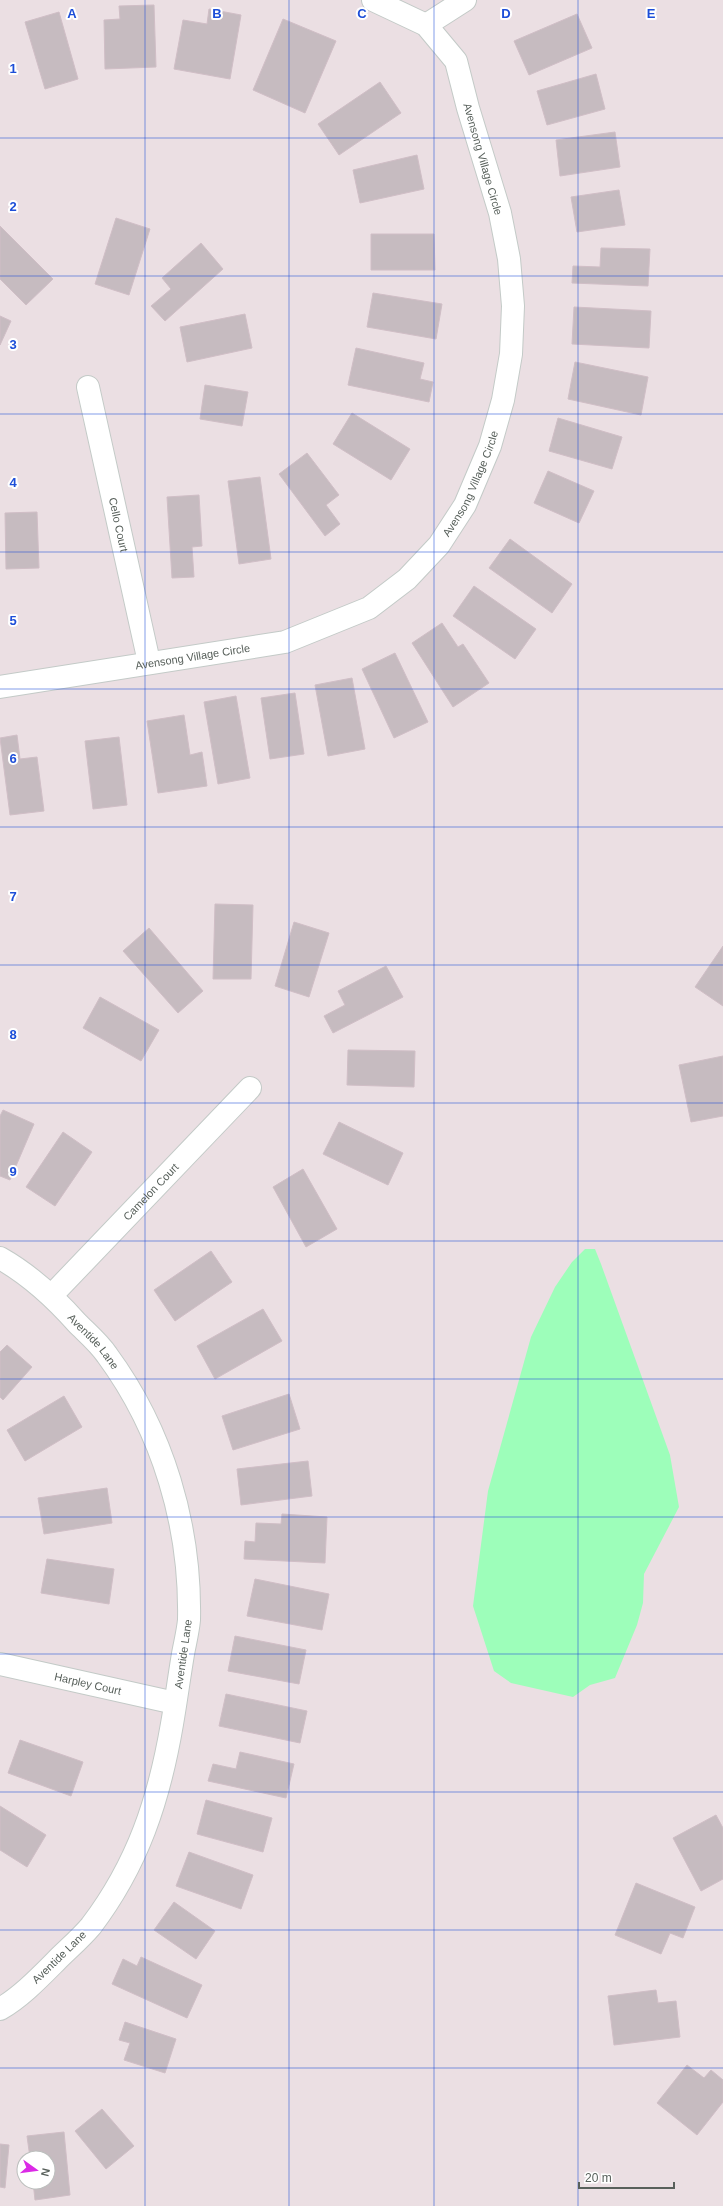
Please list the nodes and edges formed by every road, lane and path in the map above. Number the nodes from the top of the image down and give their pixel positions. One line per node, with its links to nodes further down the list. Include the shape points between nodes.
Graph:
1 (373, 0): 3 (street, Avensong Village Circle)
2 (465, 0): 3 (street)
3 (426, 25): 5 (street, Avensong Village Circle, via 456,61 500,212 509,259 513,306 511,354 503,400 490,446 465,505 439,545 407,579 369,608 285,642)
4 (88, 387): 5 (street, Cello Court)
5 (149, 662): 6 (street, Avensong Village Circle)
6 (0, 687)
7 (250, 1088): 9 (street, Camelon Court)
8 (0, 1258): 9 (street, Aventide Lane)
9 (52, 1295): 11 (street, Aventide Lane, via 106,1354 132,1394 154,1435 170,1480 182,1526 188,1573 189,1622)
10 (0, 1664): 11 (street, Harpley Court)
11 (175, 1703): 12 (street, Aventide Lane, via 155,1803 139,1847 117,1889 90,1928 40,1978)
12 (0, 2009)

